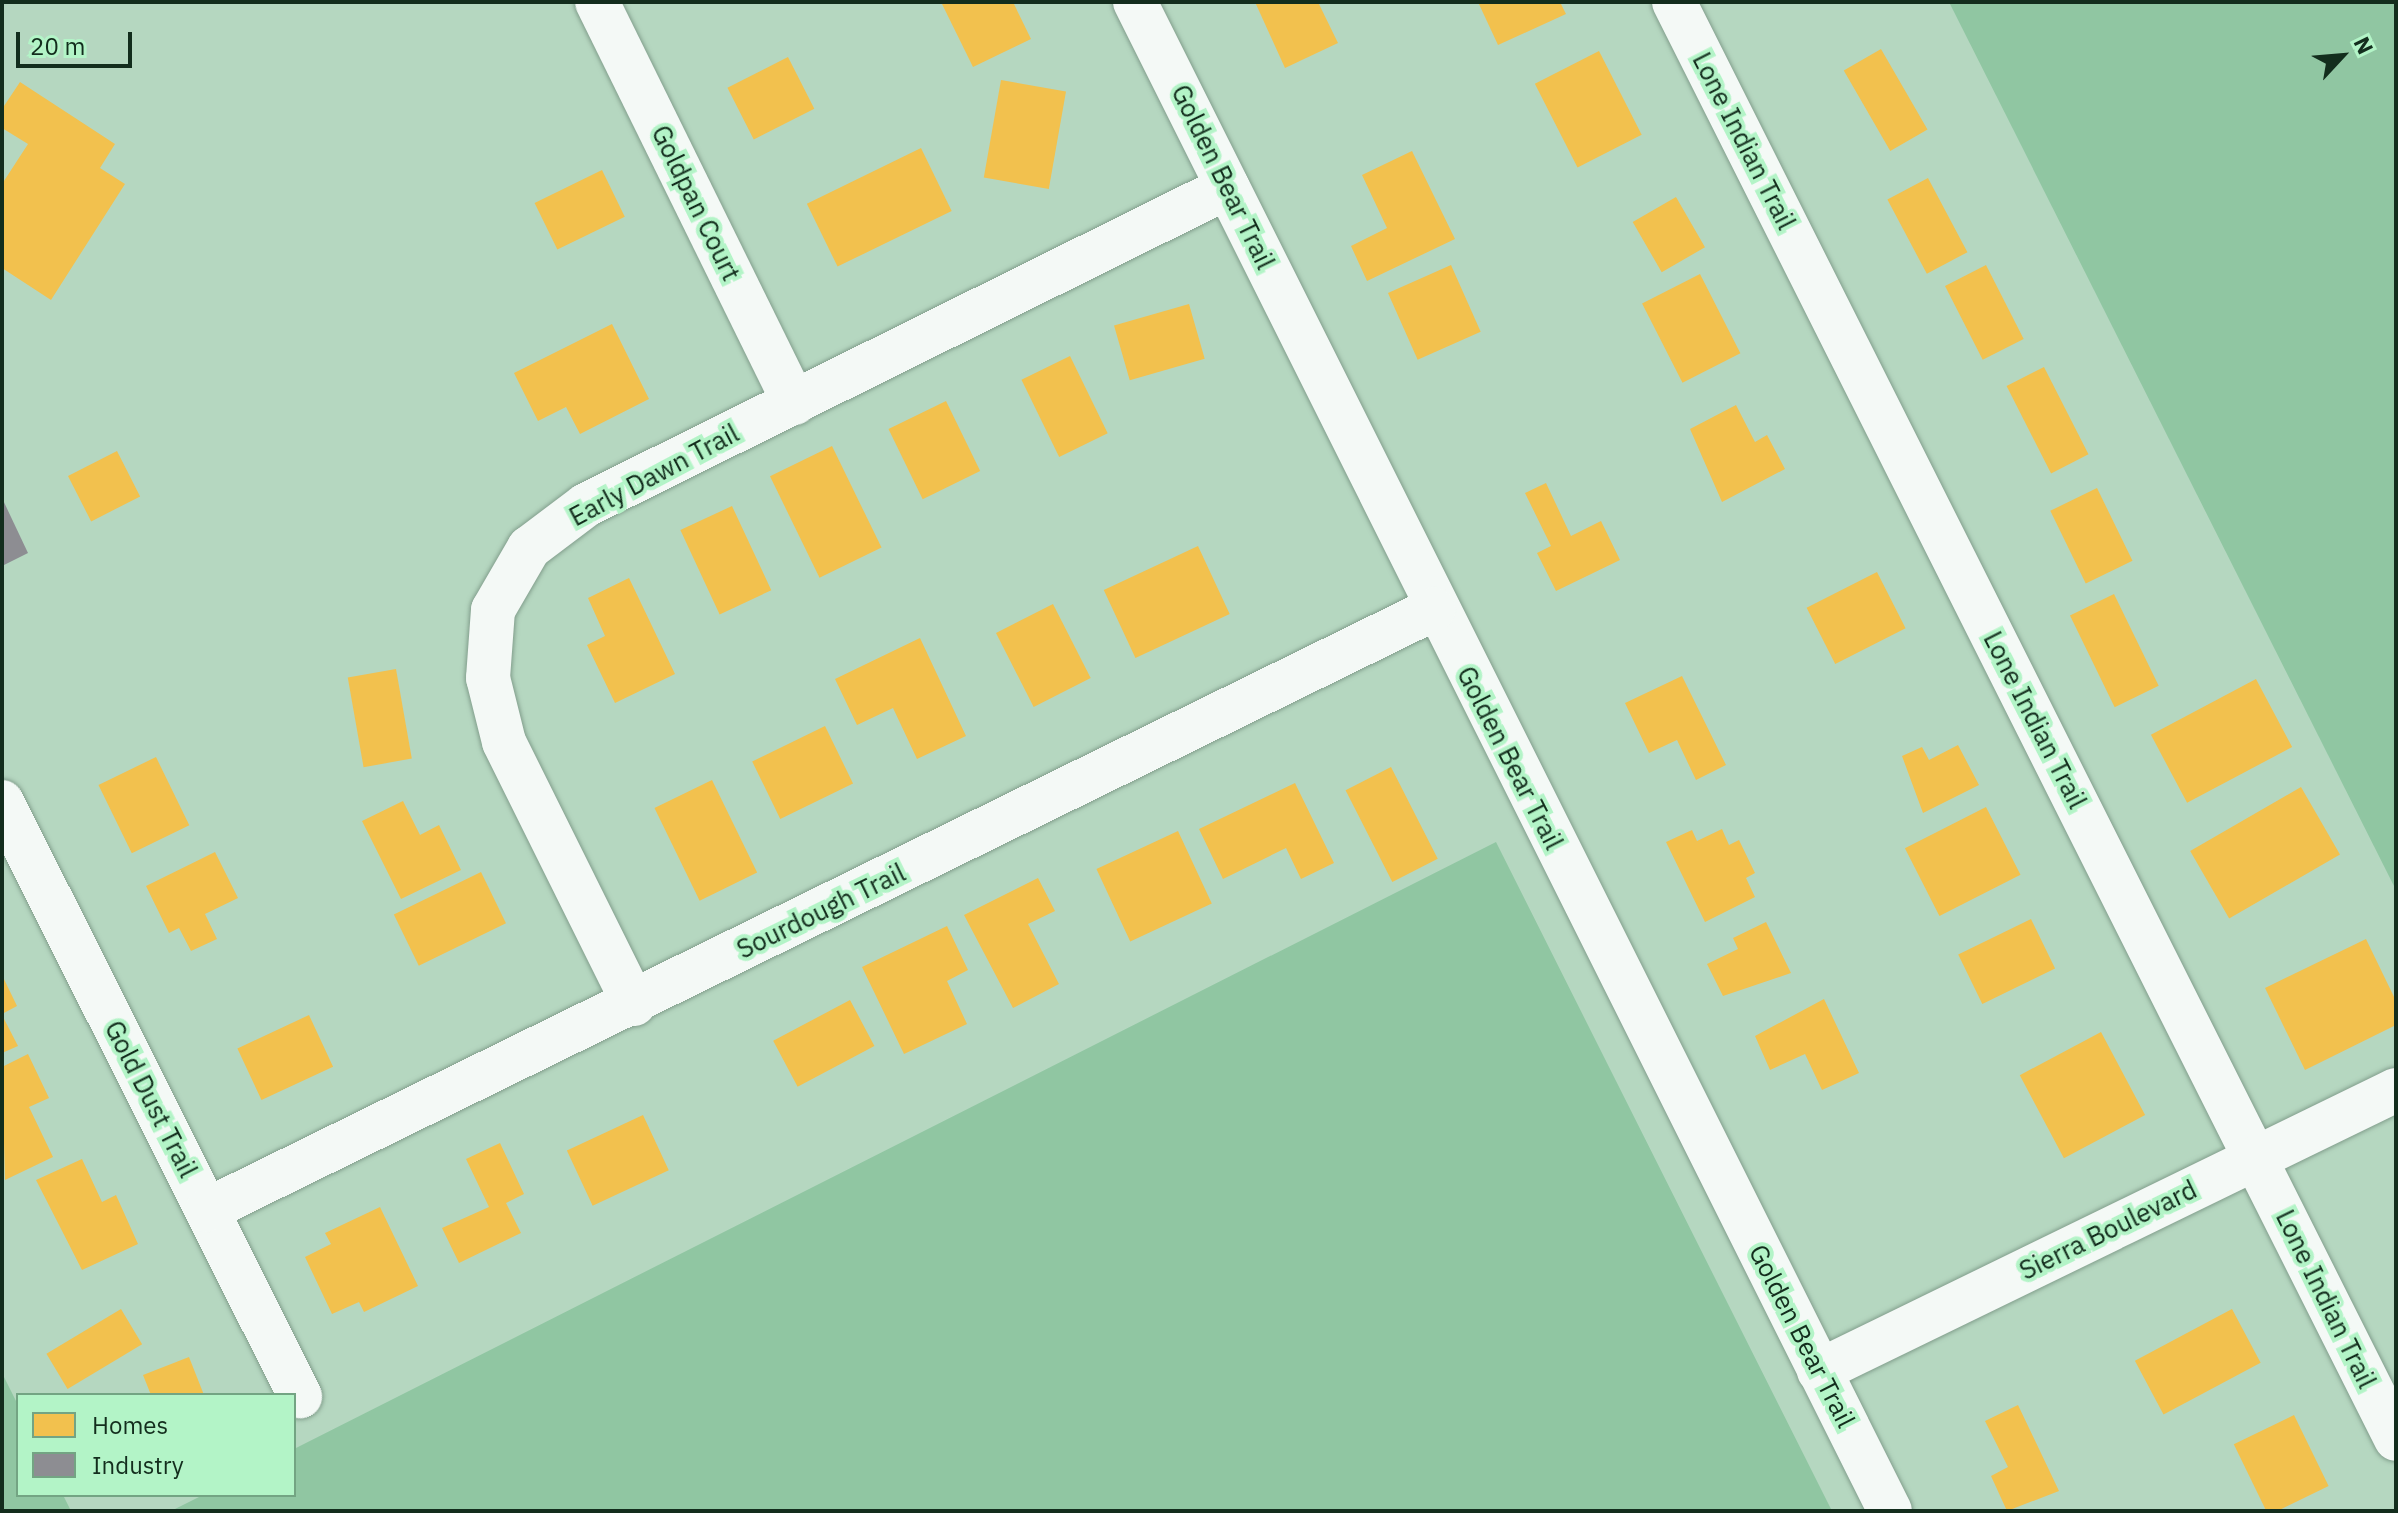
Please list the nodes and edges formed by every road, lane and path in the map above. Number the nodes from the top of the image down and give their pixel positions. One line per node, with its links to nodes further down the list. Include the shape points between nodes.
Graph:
1 (597, 2): 5 (street, Goldpan Court)
2 (1135, 2): 4 (street, Golden Bear Trail)
3 (1674, 2): 10 (street, Lone Indian Trail)
4 (1228, 187): 5 (street, Early Dawn Trail); 6 (street, Golden Bear Trail)
5 (794, 403): 8 (street, Early Dawn Trail, via 586,505 529,548 493,610 488,678 504,742)
6 (1434, 609): 8 (street, Sourdough Trail); 12 (street, Golden Bear Trail)
7 (2, 802): 11 (street, Gold Dust Trail)
8 (634, 1004): 11 (street, Sourdough Trail)
9 (2396, 1090): 10 (street, Sierra Boulevard)
10 (2256, 1158): 12 (street, Sierra Boulevard); 14 (street, Lone Indian Trail)
11 (207, 1210): 13 (street, Gold Dust Trail)
12 (1819, 1371): 15 (street, Golden Bear Trail)
13 (300, 1396)
14 (2396, 1439)
15 (1890, 1511)

